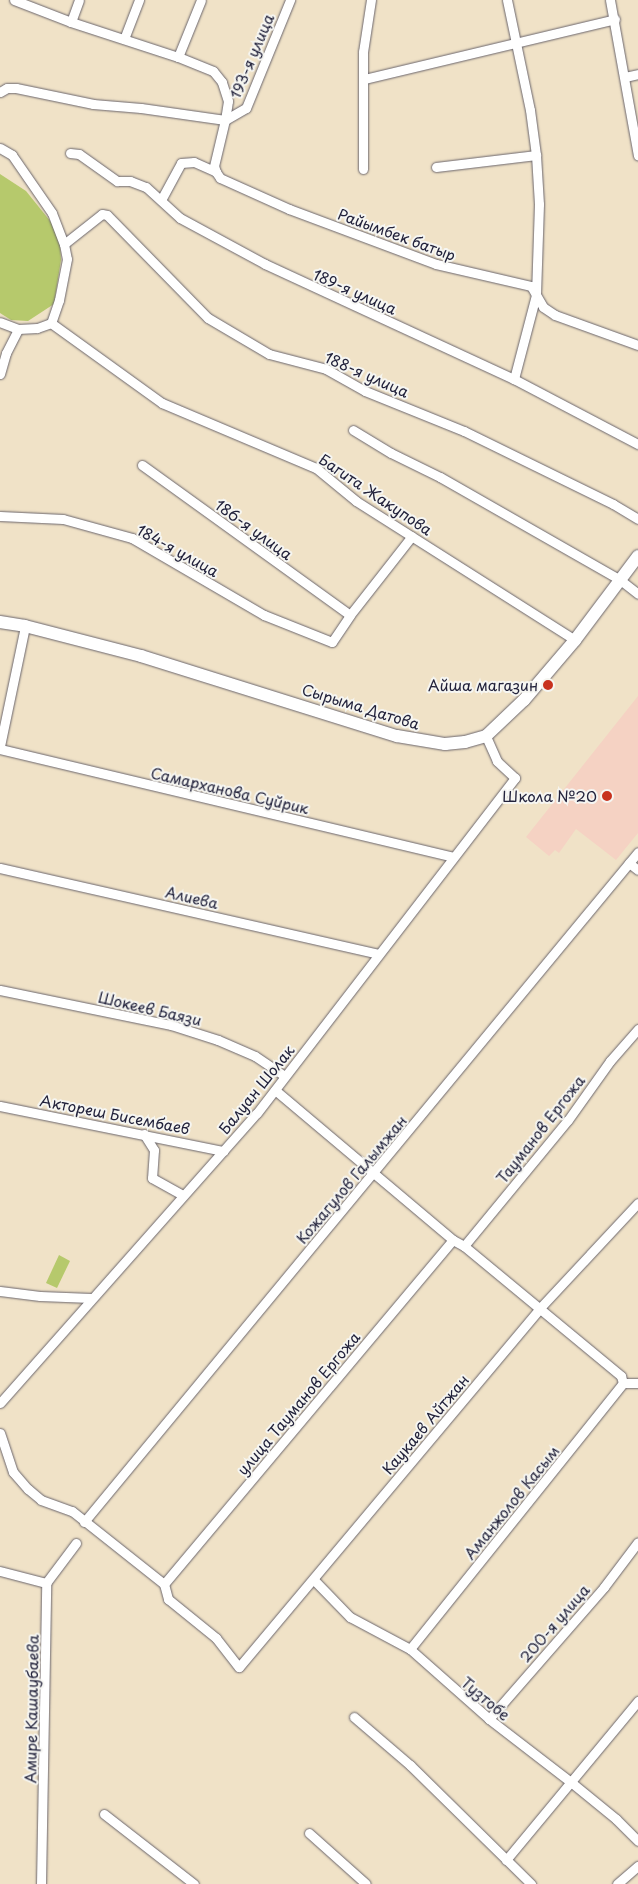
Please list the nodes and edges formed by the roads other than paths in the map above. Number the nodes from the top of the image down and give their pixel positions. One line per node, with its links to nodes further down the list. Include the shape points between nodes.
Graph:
1 (14, 0): 10 (street)
2 (79, 0): 10 (street)
3 (139, 0): 11 (street)
4 (200, 0): 13 (street)
5 (290, 0): 18 (street, 193-я улица, via 246,108)
6 (370, 0): 16 (street, via 363,52)
7 (507, 0): 12 (street)
8 (610, 0): 9 (street)
9 (614, 19): 12 (street); 15 (street)
10 (71, 22): 11 (street)
11 (124, 39): 13 (street)
12 (516, 42): 16 (street); 21 (street)
13 (178, 57): 18 (street, via 213,71 222,82 228,101)
14 (638, 74): 15 (street)
15 (625, 77): 22 (street)
16 (364, 79): 24 (street)
17 (0, 92): 18 (street, via 16,88 93,104)
18 (225, 120): 25 (street, via 214,166)
19 (0, 148): 27 (street, via 12,155 52,213)
20 (70, 153): 26 (street, 189-я улица, via 79,154 117,181 130,181 146,187)
21 (536, 155): 23 (street); 28 (street, via 539,204)
22 (638, 156)
23 (436, 167)
24 (363, 169)
25 (216, 172): 26 (street, Райымбек батыр, via 194,162 181,163); 28 (street, Райымбек батыр, via 220,178 298,212 436,264 531,286)
26 (161, 200): 34 (street, 189-я улица, via 180,218 265,264)
27 (64, 244): 30 (street, via 67,259 60,300); 39 (street, 188-я улица, via 102,214 107,214 208,318 269,354 326,369 365,390 464,431)
28 (536, 295): 32 (street, Райымбек батыр, via 542,307 555,315); 34 (street)
29 (0, 322): 31 (street)
30 (51, 323): 31 (street); 40 (street, Багита Жакупова, via 162,403 316,468 356,501)
31 (18, 329): 33 (street)
32 (638, 344)
33 (0, 374)
34 (514, 379): 36 (street, 189-я улица)
35 (353, 430): 42 (street)
36 (638, 444)
37 (142, 465): 44 (street, 186-я улица)
38 (0, 516): 44 (street, 184-я улица, via 63,519 132,538 264,615 332,642)
39 (638, 519)
40 (412, 536): 44 (street); 47 (street, Багита Жакупова)
41 (638, 556): 42 (street, Сырыма Датова)
42 (619, 579): 43 (street); 47 (street, Сырыма Датова)
43 (638, 594)
44 (350, 615)
45 (0, 622): 46 (street, Сырыма Датова)
46 (25, 626): 48 (street, Сырыма Датова, via 140,656 397,736 445,744); 49 (street)
47 (575, 640): 48 (street, Сырыма Датова, via 524,700)
48 (486, 736): 51 (street, Балуан Шолак, via 497,761 515,778)
49 (0, 748): 51 (street, Самарханова Суйрик)
50 (638, 852): 52 (street, Кожагулов Галымжан)
51 (453, 857): 55 (street, Балуан Шолак)
52 (629, 863): 54 (street); 63 (street, Кожагулов Галымжан)
53 (0, 868): 55 (street, Алиева)
54 (638, 870)
55 (378, 954): 58 (street, Балуан Шолак)
56 (0, 990): 58 (street, Шокеев Баязи, via 171,1024 255,1056)
57 (638, 1029): 67 (street, Тауманов Ергожа)
58 (285, 1076): 59 (street, Балуан Шолак)
59 (275, 1090): 62 (street, Балуан Шолак); 63 (street)
60 (0, 1106): 61 (street, Актореш Бисембаев)
61 (144, 1134): 62 (street, Актореш Бисембаев); 64 (street, via 154,1150 152,1178)
62 (224, 1151): 64 (street, Балуан Шолак)
63 (375, 1173): 66 (street); 75 (street, Кожагулов Галымжан)
64 (183, 1195): 69 (street, Балуан Шолак)
65 (638, 1203): 70 (street, Каукаев Айтжан)
66 (453, 1240): 67 (street); 81 (street, улица Тауманов Ергожа)
67 (464, 1246): 70 (street)
68 (0, 1291): 69 (street)
69 (91, 1298): 73 (street, Балуан Шолак)
70 (539, 1309): 71 (street, via 621,1376); 79 (street, Каукаев Айтжан)
71 (623, 1383): 72 (street); 82 (street, Аманжолов Касым)
72 (638, 1384)
73 (0, 1403)
74 (0, 1433): 75 (street, via 13,1472 41,1500 72,1511)
75 (84, 1522): 81 (street)
76 (638, 1542): 85 (street, 200-я улица, via 604,1587)
77 (76, 1543): 80 (street)
78 (0, 1571): 80 (street)
79 (314, 1580): 81 (street, Каукаев Айтжан, via 238,1667 216,1638 168,1599); 82 (street, Тузтобе, via 350,1617)
80 (46, 1583): 92 (street, Амире Кашаубаева)
81 (164, 1584)
82 (410, 1649): 85 (street, Тузтобе)
83 (638, 1701): 86 (street)
84 (354, 1717): 90 (street, via 410,1765)
85 (489, 1719): 86 (street, Тузтобе)
86 (572, 1783): 89 (street, Тузтобе); 90 (street)
87 (104, 1814): 93 (street)
88 (309, 1833): 94 (street)
89 (638, 1841)
90 (506, 1860): 95 (street)
91 (638, 1866): 96 (street)
92 (42, 1884)
93 (194, 1884)
94 (366, 1884)
95 (531, 1884)
96 (617, 1884)

